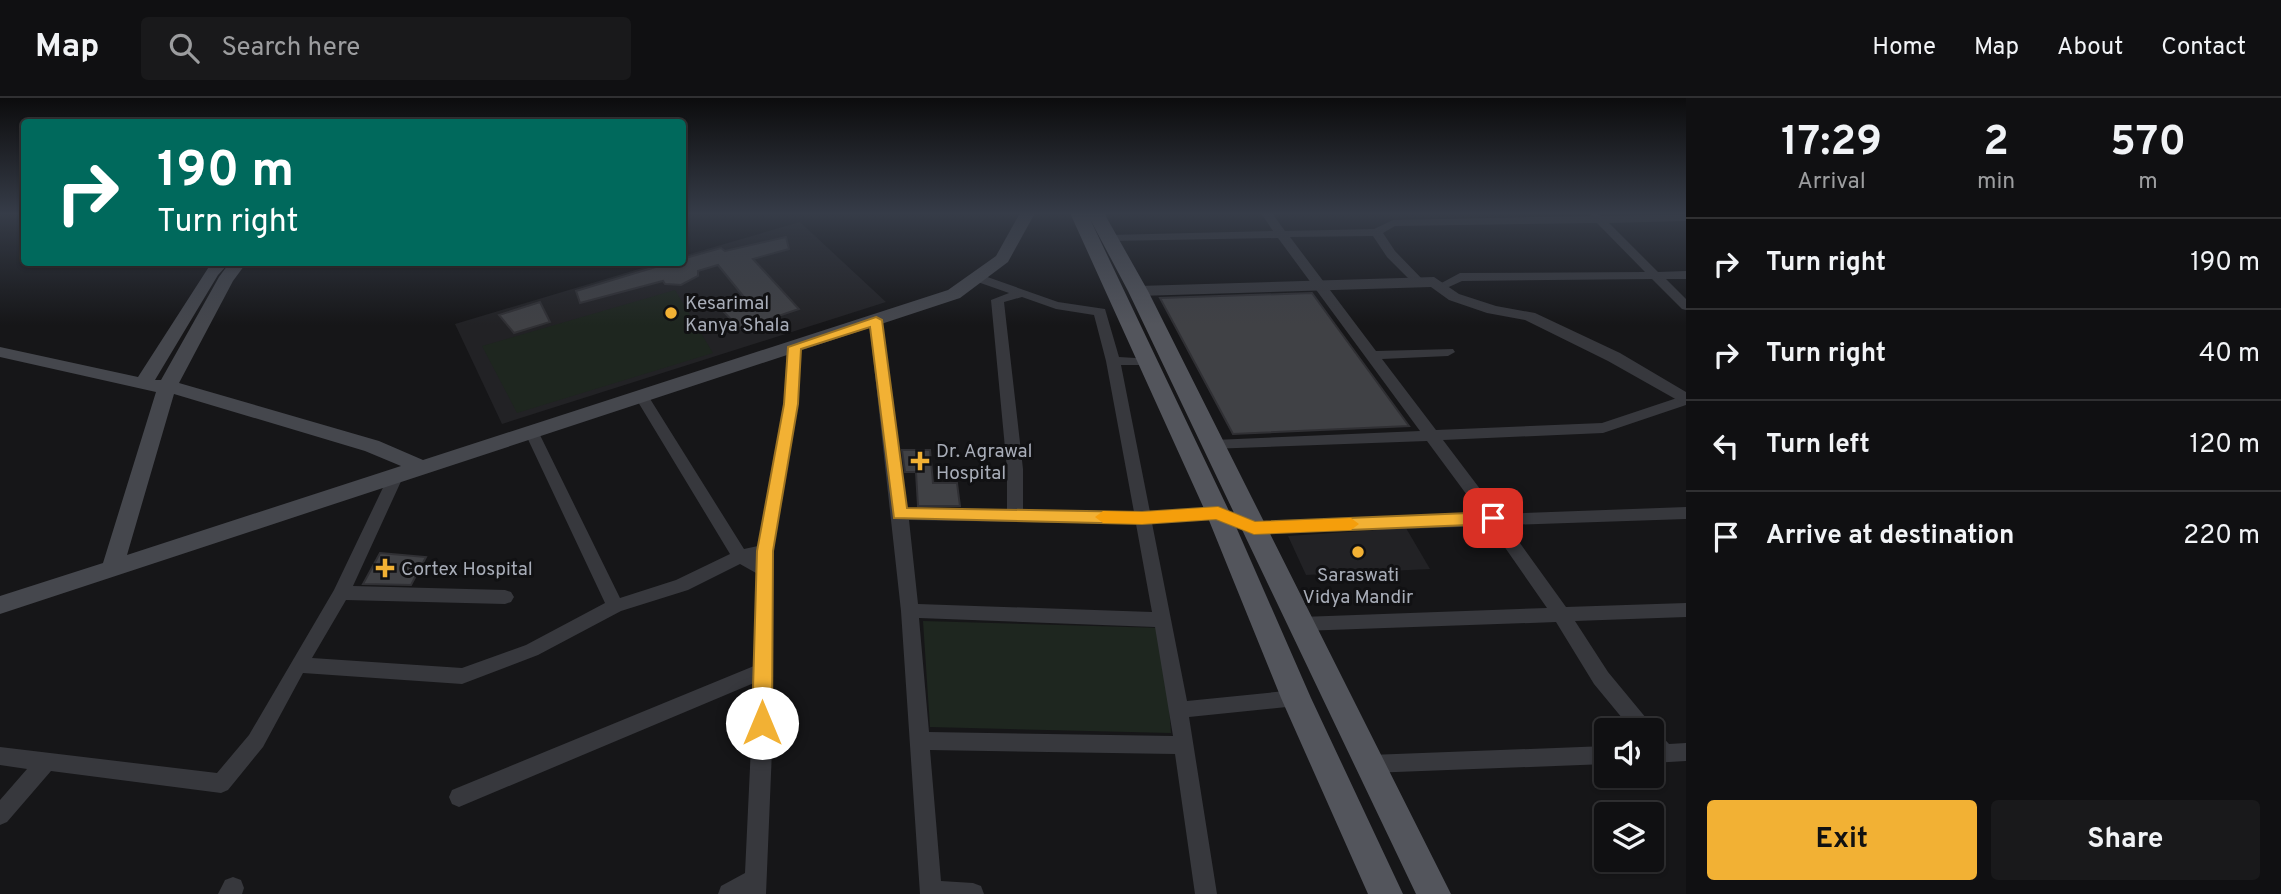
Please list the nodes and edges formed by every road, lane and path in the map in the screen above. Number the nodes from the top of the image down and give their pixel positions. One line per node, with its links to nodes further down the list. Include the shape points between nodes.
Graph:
1 (1007, 250): 11 (main road)
2 (1095, 250): 16 (main road)
3 (1112, 250): 16 (main road)
4 (1293, 250): 13 (street)
5 (1388, 250): 12 (street)
6 (1631, 250): 9 (street)
7 (218, 266): 25 (main road)
8 (236, 266): 26 (main road)
9 (1656, 275): 10 (street); 14 (street, via 1460,276); 17 (street)
10 (1686, 275)
11 (976, 277): 15 (street); 18 (main road, via 954,294)
12 (1419, 282): 13 (street); 14 (street)
13 (1319, 284): 16 (street); 22 (street)
14 (1440, 287): 28 (street, via 1467,302 1529,316 1614,357)
15 (1023, 293): 16 (street, via 1056,304); 37 (street, via 997,300 1015,469)
16 (1120, 304): 23 (street); 24 (main road); 31 (main road)
17 (1686, 306)
18 (876, 320): 19 (main road); 36 (street)
19 (794, 347): 27 (main road); 42 (street, via 791,404)
20 (0, 352): 25 (main road)
21 (1448, 352): 22 (street)
22 (1370, 355): 30 (street)
23 (1113, 361): 24 (street); 38 (street)
24 (1147, 362): 34 (main road)
25 (144, 384): 26 (main road)
26 (167, 387): 32 (main road, via 372,446); 43 (main road)
27 (642, 397): 29 (main road); 41 (street)
28 (1686, 400): 30 (street, via 1603,428)
29 (533, 432): 32 (main road); 47 (street)
30 (1429, 434): 31 (street); 39 (street)
31 (1214, 445): 40 (main road)
32 (424, 468): 33 (main road)
33 (396, 477): 43 (main road); 44 (street)
34 (1218, 513): 38 (street); 40 (street); 55 (main road)
35 (1686, 513): 39 (street)
36 (900, 514): 37 (street); 49 (street)
37 (1015, 516): 38 (street)
38 (1142, 518): 51 (street)
39 (1493, 518): 40 (street); 50 (street)
40 (1254, 528): 52 (main road)
41 (740, 556): 42 (street); 47 (street, via 682,585)
42 (765, 560): 54 (street)
43 (112, 569): 46 (main road)
44 (341, 593): 45 (street); 53 (street)
45 (505, 597)
46 (0, 605)
47 (615, 606): 53 (street, via 532,650 462,676)
48 (1686, 610): 50 (street)
49 (910, 611): 51 (street); 58 (street)
50 (1562, 616): 52 (street); 57 (street, via 1601,678)
51 (1162, 620): 56 (street)
52 (1301, 624): 65 (main road)
53 (298, 665): 64 (street, via 256,741 221,783)
54 (762, 671): 66 (street); 68 (street)
55 (1296, 698): 56 (street); 73 (main road)
56 (1178, 710): 59 (street)
57 (1634, 718)
58 (919, 741): 59 (street); 69 (street)
59 (1183, 745): 72 (street)
60 (1664, 750): 61 (street)
61 (1686, 752)
62 (1594, 755): 65 (street)
63 (0, 756): 64 (street)
64 (46, 762): 67 (street)
65 (1370, 764): 74 (main road)
66 (458, 797)
67 (0, 815)
68 (756, 887): 70 (street)
69 (930, 893): 71 (street)
70 (729, 894)
71 (972, 894)
72 (1206, 894)
73 (1386, 894)
74 (1434, 894)

